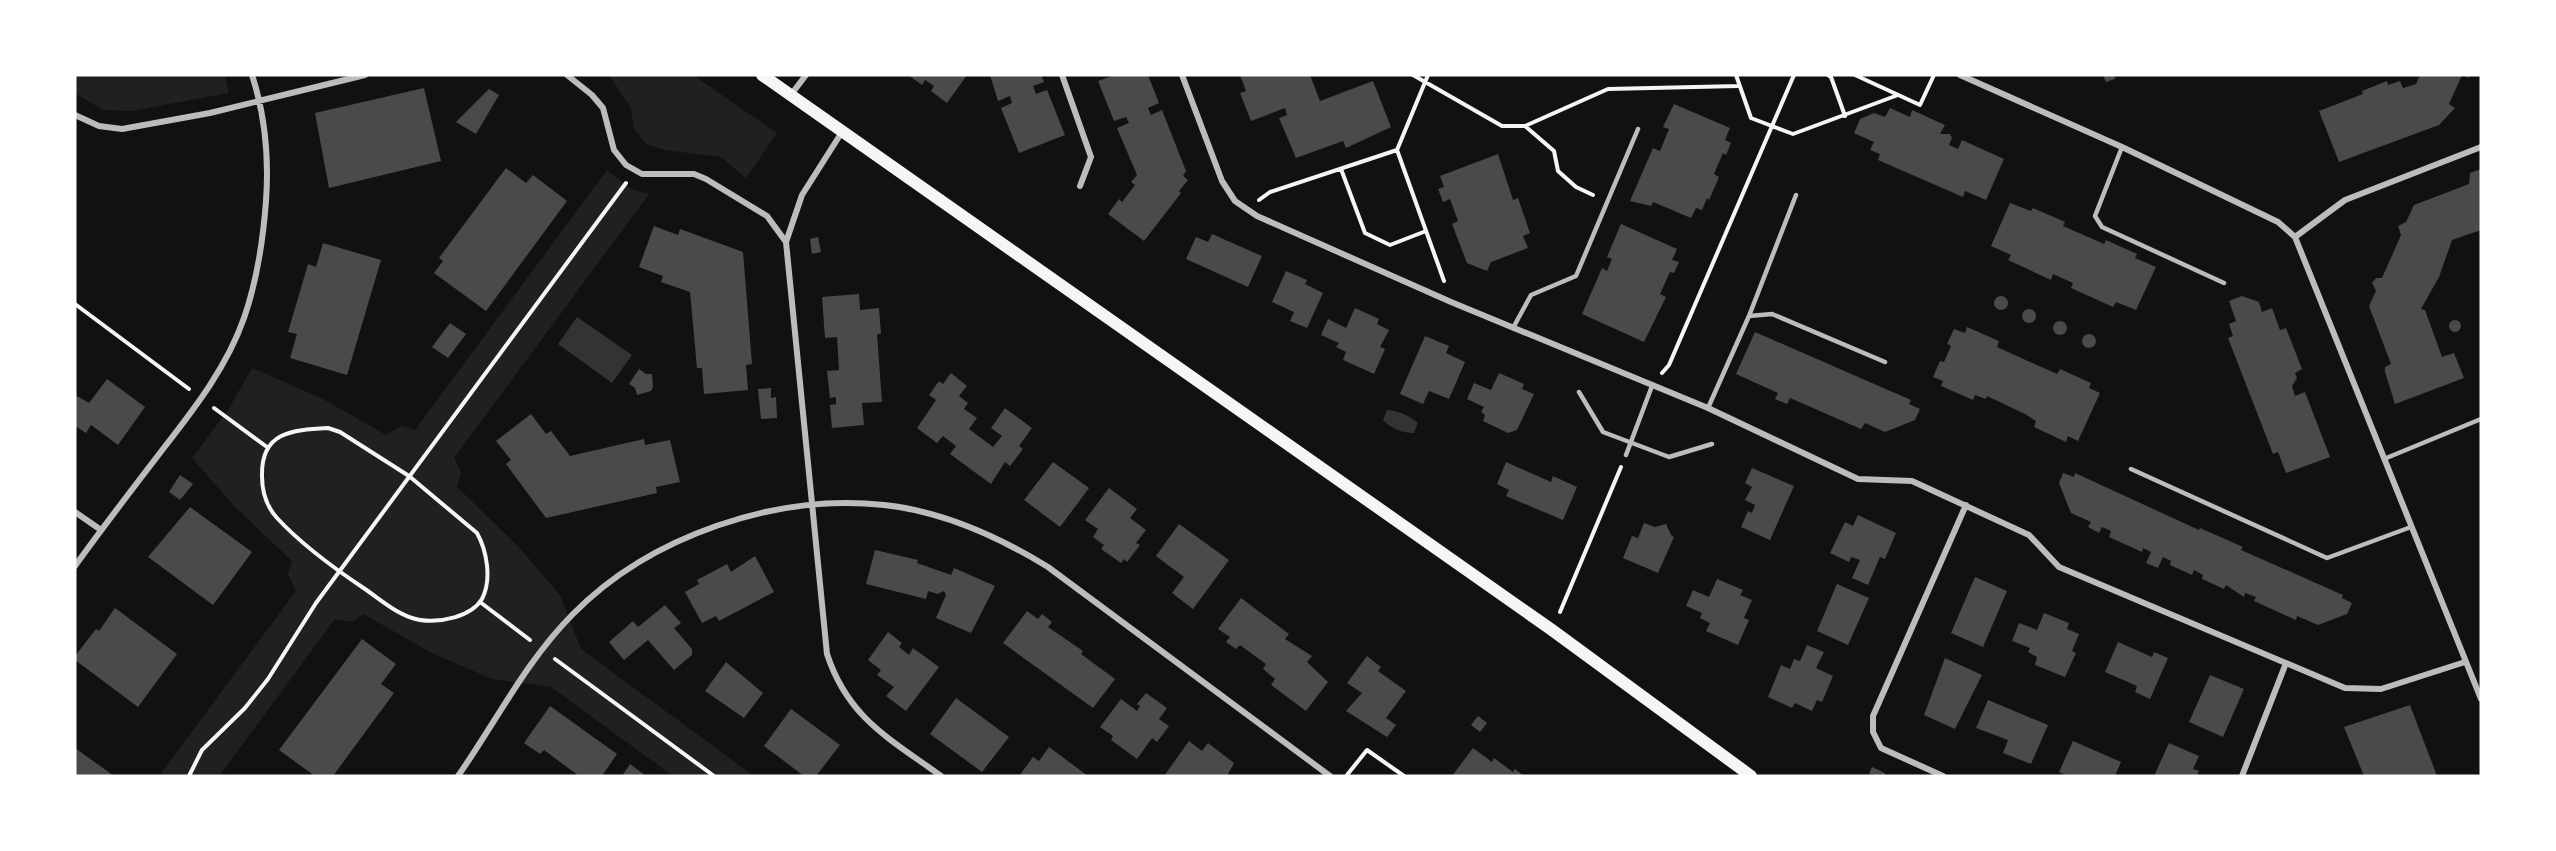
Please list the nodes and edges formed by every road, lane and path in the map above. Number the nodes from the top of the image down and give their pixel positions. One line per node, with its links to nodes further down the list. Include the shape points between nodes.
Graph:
1 (252, 75): 20 (street)
2 (365, 75): 20 (street)
3 (567, 75): 31 (street, via 598,102 606,116 614,150)
4 (762, 75): 19 (main road)
5 (806, 75): 19 (street)
6 (1062, 75): 32 (street, via 1091,157)
7 (1182, 75): 35 (street, via 1222,181 1235,201)
8 (1413, 75): 16 (path)
9 (1428, 75): 16 (path)
10 (1736, 75): 17 (path)
11 (1794, 75): 24 (path)
12 (1855, 75): 18 (path)
13 (1934, 75): 18 (path, via 1920,105)
14 (1960, 75): 27 (street)
15 (1832, 76): 22 (path)
16 (1425, 82): 23 (path, via 1502,126); 29 (path)
17 (1738, 86): 23 (path, via 1608,89); 24 (path, via 1751,118)
18 (1898, 95): 22 (path)
19 (789, 96): 26 (main road)
20 (259, 101): 21 (street, via 122,129 99,126); 47 (street, via 267,182 255,282 229,353)
21 (75, 115)
22 (1845, 116): 24 (path, via 1793,134)
23 (1525, 126): 34 (path, via 1554,151 1558,171 1576,187)
24 (1771, 128): 45 (path, via 1668,365)
25 (1638, 129): 34 (lane)
26 (842, 132): 38 (street, via 802,195); 65 (main road)
27 (2122, 147): 37 (street, via 2278,222); 39 (lane, via 2095,216 2102,227)
28 (2481, 147): 37 (street, via 2345,201)
29 (1397, 150): 30 (path); 36 (path)
30 (1341, 169): 35 (path, via 1270,192); 36 (path, via 1365,233 1390,245)
31 (635, 170): 38 (street, via 651,175 694,174 706,179 767,216); 56 (path)
32 (1080, 186)
33 (1796, 195): 42 (lane)
34 (1608, 202): 43 (lane, via 1576,276 1531,295)
35 (1247, 209): 40 (street)
36 (1426, 231): 40 (path)
37 (2295, 237): 54 (street)
38 (786, 242): 58 (street)
39 (2224, 283)
40 (1451, 302): 43 (street)
41 (75, 304): 47 (path)
42 (1749, 316): 44 (lane, via 1772,314); 48 (lane)
43 (1513, 328): 45 (street)
44 (1885, 362)
45 (1652, 386): 48 (street); 50 (lane)
46 (1579, 392): 50 (lane, via 1603,432)
47 (201, 398): 52 (path); 61 (street)
48 (1708, 408): 57 (street, via 1858,479 1912,481)
49 (2481, 419): 54 (lane)
50 (1631, 442): 51 (lane, via 1669,458); 53 (lane)
51 (1712, 444)
52 (267, 447): 56 (path, via 288,433 327,428 340,432); 63 (path, via 262,460 266,502 276,517)
53 (1626, 455): 65 (path)
54 (2384, 459): 60 (street)
55 (2131, 469): 60 (lane, via 2326,558)
56 (409, 477): 63 (path); 64 (path, via 477,533 483,544 486,584)
57 (1966, 504): 68 (street, via 2029,535 2059,567); 78 (street, via 1873,716 1873,732 1881,748)
58 (813, 506): 66 (street, via 719,523 667,547 594,594); 73 (street, via 823,628 836,682 873,726); 74 (street, via 862,503 912,510 957,523 1026,553)
59 (75, 512): 61 (street)
60 (2411, 527): 67 (street)
61 (100, 530): 62 (street)
62 (75, 566)
63 (339, 571): 64 (path, via 400,613 419,620 444,620 471,611); 71 (path, via 268,679 202,750)
64 (480, 602): 66 (path)
65 (1552, 630): 77 (main road)
66 (541, 649): 70 (street); 72 (path)
67 (2465, 662): 68 (street, via 2381,689 2345,688); 69 (street)
68 (2286, 663): 79 (street)
69 (2481, 699)
70 (460, 775)
71 (189, 776)
72 (714, 776)
73 (941, 776)
74 (1330, 776)
75 (1346, 776): 76 (path, via 1367,750)
76 (1404, 776)
77 (1751, 776)
78 (1943, 776)
79 (2242, 776)

